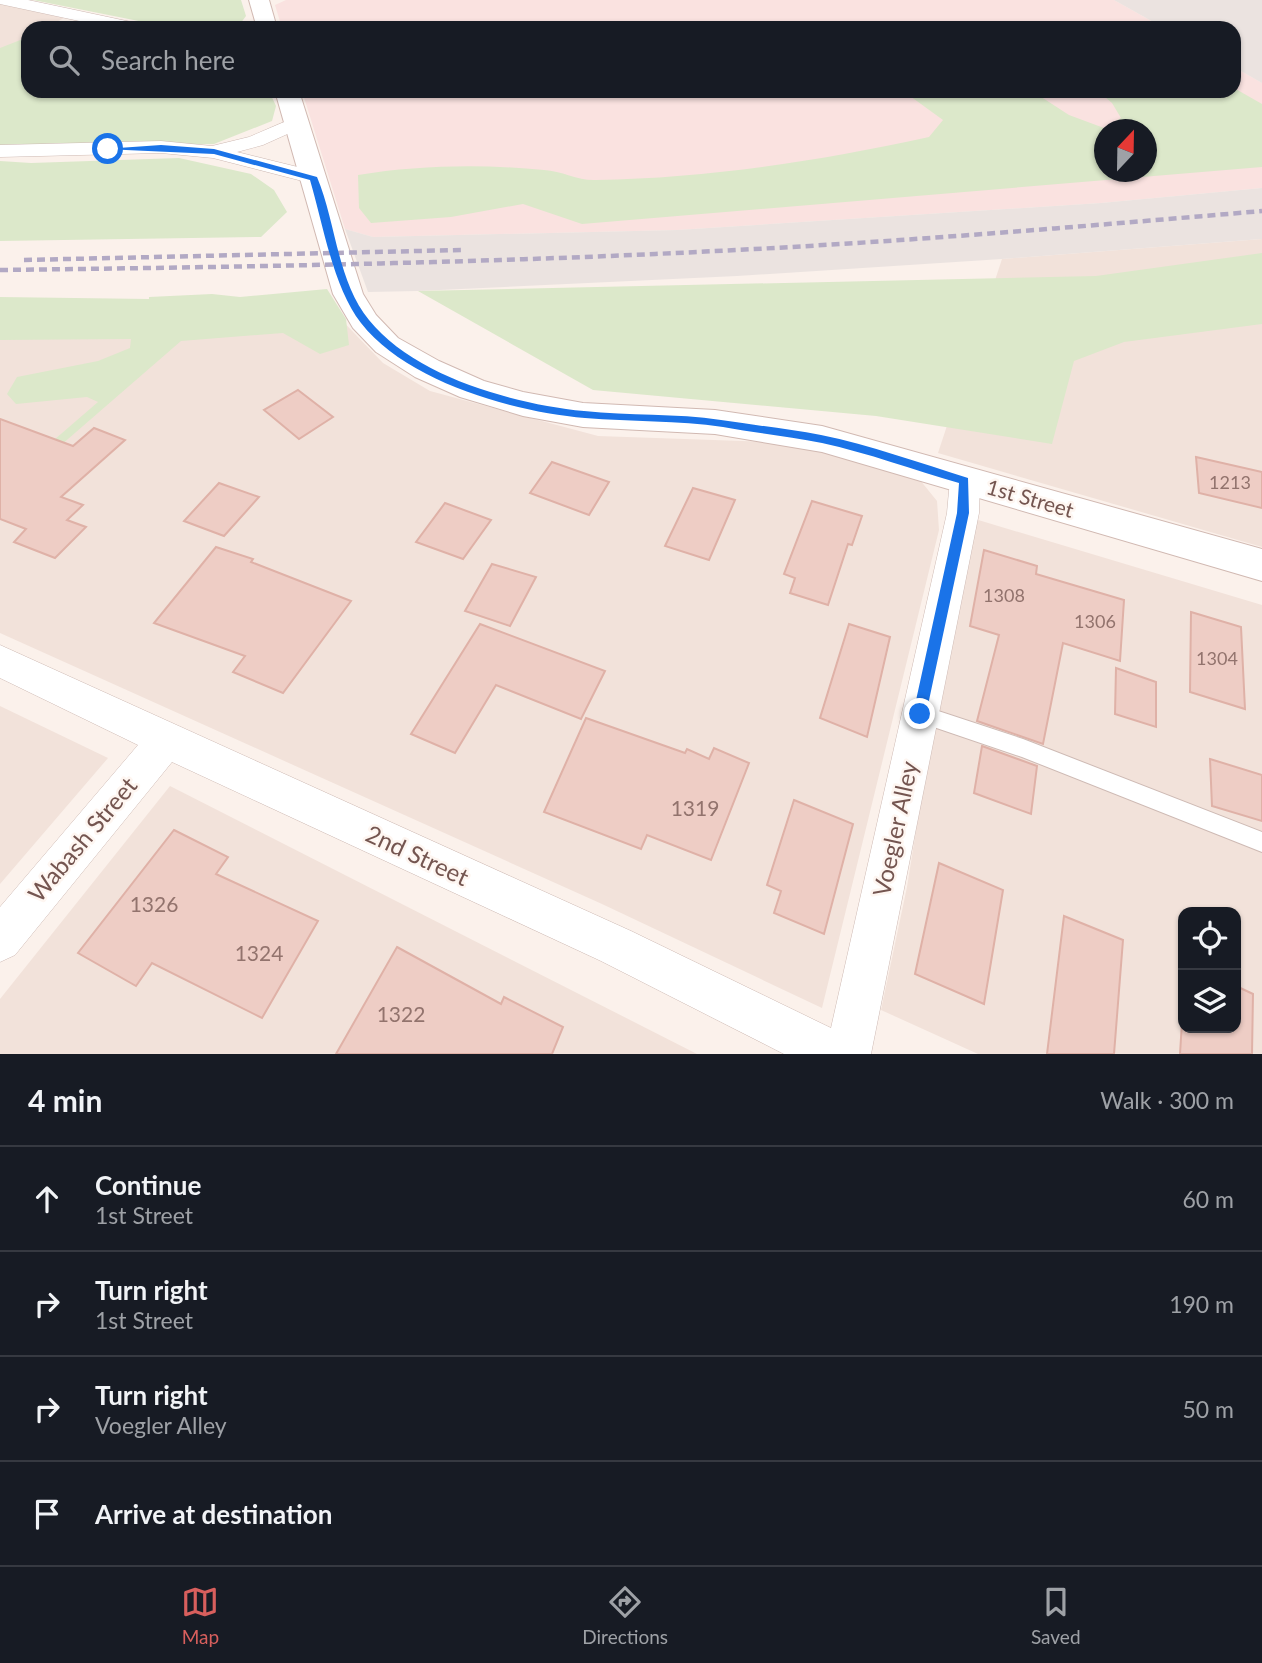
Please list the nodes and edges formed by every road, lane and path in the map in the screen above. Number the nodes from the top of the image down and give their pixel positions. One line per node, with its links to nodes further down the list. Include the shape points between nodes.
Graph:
1 (5, 0): 3 (street)
2 (259, 0): 4 (street)
3 (103, 21)
4 (265, 21)
5 (289, 98): 6 (street, 1st Street)
6 (296, 123): 8 (street, via 256,141); 9 (street, 1st Street)
7 (0, 151): 8 (street, via 161,147)
8 (214, 152): 9 (street)
9 (314, 178): 10 (street, 1st Street, via 348,294 364,321 387,345 472,390 583,415 715,422 822,439)
10 (965, 481): 11 (street, 1st Street); 13 (street, Voegler Alley, via 963,513)
11 (1262, 565)
12 (0, 661): 14 (street, 2nd Street)
13 (920, 714): 15 (lane, via 1023,748); 18 (street, Voegler Alley)
14 (166, 740): 16 (street, Wabash Street); 17 (street, 2nd Street, via 616,946)
15 (1262, 842)
16 (0, 940)
17 (833, 1054)
18 (848, 1054)

